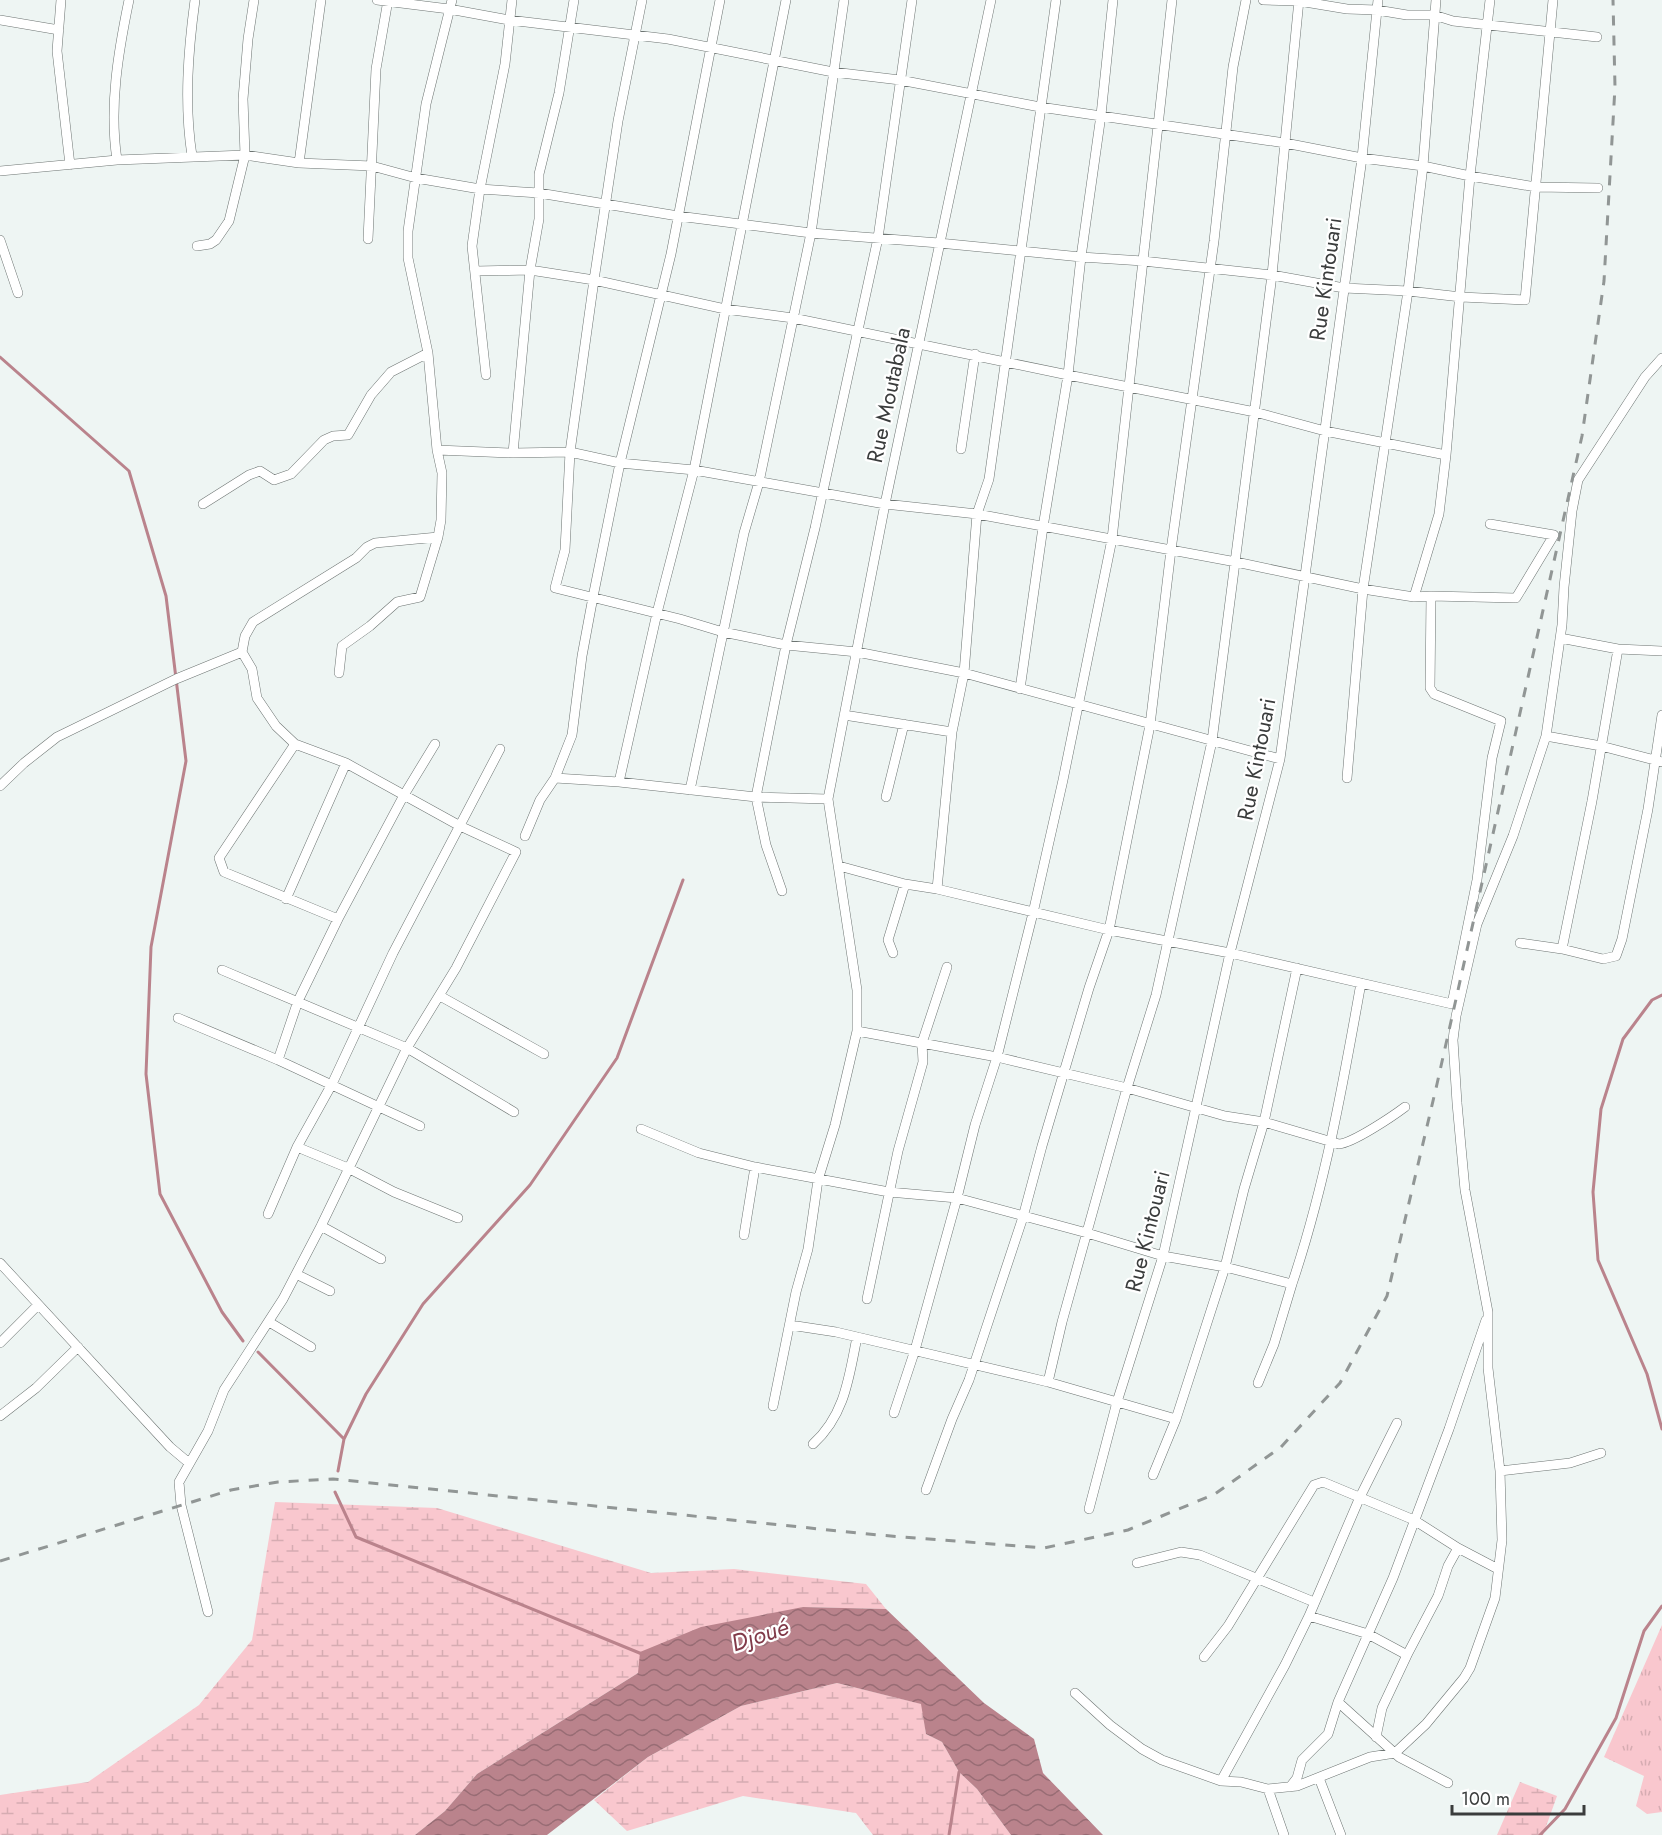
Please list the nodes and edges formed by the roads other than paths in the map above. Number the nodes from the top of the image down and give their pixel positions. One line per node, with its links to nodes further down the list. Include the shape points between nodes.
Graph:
1 (61, 0): 31 (street)
2 (129, 0): 48 (street, via 114,108)
3 (195, 0): 46 (street, via 187,102)
4 (254, 0): 45 (street, via 243,99)
5 (321, 0): 49 (street)
6 (512, 0): 28 (street)
7 (574, 0): 30 (street)
8 (642, 0): 33 (street)
9 (720, 0): 35 (street)
10 (786, 0): 36 (street)
11 (844, 0): 37 (street)
12 (912, 0): 38 (street)
13 (991, 0): 39 (street, Rue Moutabala)
14 (1056, 0): 40 (street)
15 (1113, 0): 41 (street)
16 (1172, 0): 42 (street)
17 (1246, 0): 43 (street)
18 (1263, 0): 19 (street)
19 (1299, 0): 25 (street, via 1347,9); 44 (street)
20 (1436, 0): 26 (street)
21 (1490, 0): 29 (street)
22 (1553, 0): 32 (street)
23 (384, 1): 24 (street); 51 (street, via 376,69)
24 (451, 5): 28 (street); 55 (street, via 426,104)
25 (1378, 5): 26 (street, via 1407,15); 47 (street, Rue Kintouari)
26 (1434, 15): 29 (street); 52 (street)
27 (0, 20): 31 (street)
28 (509, 20): 30 (street); 58 (street, via 503,74)
29 (1487, 24): 32 (street); 54 (street)
30 (570, 28): 33 (street); 59 (street, via 539,174)
31 (59, 30): 50 (street, via 58,66)
32 (1550, 32): 34 (street); 56 (street)
33 (636, 35): 35 (street); 60 (street)
34 (1597, 37)
35 (711, 50): 36 (street); 61 (street)
36 (774, 61): 37 (street); 62 (street)
37 (833, 72): 38 (street); 63 (street)
38 (900, 80): 39 (street); 64 (street)
39 (970, 94): 40 (street); 67 (street, Rue Moutabala)
40 (1040, 107): 41 (street); 69 (street)
41 (1101, 115): 42 (street); 70 (street)
42 (1160, 124): 43 (street); 71 (street)
43 (1224, 133): 44 (street); 72 (street)
44 (1285, 143): 47 (street); 75 (street)
45 (245, 155): 46 (street); 49 (street); 68 (street, via 229,221 216,240)
46 (192, 156): 48 (street)
47 (1362, 158): 52 (street); 77 (street, Rue Kintouari)
48 (117, 160): 50 (street)
49 (299, 162): 51 (street)
50 (70, 165): 53 (street)
51 (372, 166): 55 (street); 65 (street)
52 (1424, 166): 54 (street); 78 (street)
53 (0, 171)
54 (1470, 176): 56 (street); 81 (street)
55 (416, 177): 58 (street); 86 (street, via 408,258)
56 (1536, 187): 57 (street); 81 (street, via 1525,300)
57 (1598, 188)
58 (480, 189): 59 (street); 74 (street, via 472,246)
59 (539, 193): 60 (street); 73 (street, via 539,219)
60 (606, 203): 61 (street); 76 (street)
61 (678, 216): 62 (street); 80 (street)
62 (742, 225): 63 (street); 82 (street)
63 (811, 233): 64 (street); 83 (street)
64 (878, 238): 67 (street); 84 (street)
65 (368, 239)
66 (0, 240): 79 (street)
67 (939, 243): 69 (street); 85 (street, Rue Moutabala)
68 (197, 246)
69 (1020, 251): 70 (street); 89 (street)
70 (1081, 257): 71 (street); 91 (street)
71 (1143, 261): 72 (street); 92 (street)
72 (1210, 268): 75 (street); 93 (street)
73 (530, 270): 74 (street); 76 (street); 100 (street)
74 (476, 271): 90 (street)
75 (1272, 274): 77 (street); 94 (street)
76 (594, 280): 80 (street); 99 (street)
77 (1344, 288): 78 (street); 95 (street, Rue Kintouari)
78 (1408, 291): 81 (street); 96 (street)
79 (18, 293)
80 (662, 295): 82 (street); 102 (street)
81 (1461, 297): 101 (street)
82 (726, 309): 83 (street); 103 (street)
83 (793, 318): 84 (street); 104 (street)
84 (859, 332): 85 (street); 105 (street)
85 (918, 343): 87 (street); 107 (street, Rue Moutabala)
86 (428, 353): 98 (street); 106 (street, via 391,372 371,395 348,435 324,440 291,474 274,480 260,471)
87 (975, 354): 89 (street); 97 (street)
88 (1662, 358): 122 (street, via 1645,377 1578,480)
89 (1005, 361): 91 (street); 108 (street, via 989,479)
90 (486, 375)
91 (1068, 375): 92 (street); 110 (street)
92 (1131, 388): 93 (street); 112 (street)
93 (1192, 400): 94 (street); 113 (street)
94 (1255, 412): 95 (street); 114 (street)
95 (1324, 430): 96 (street); 115 (street, Rue Kintouari)
96 (1385, 442): 101 (street); 116 (street)
97 (961, 449)
98 (437, 450): 100 (street); 111 (street, via 442,473)
99 (570, 452): 100 (street); 102 (street); 118 (street, via 565,550 555,588)
100 (513, 453)
101 (1446, 455): 119 (street, via 1439,514)
102 (620, 463): 103 (street); 118 (street)
103 (694, 470): 104 (street); 120 (street)
104 (759, 482): 105 (street); 121 (street)
105 (822, 492): 107 (street); 123 (street)
106 (203, 504)
107 (885, 504): 108 (street); 127 (street, Rue Moutabala)
108 (977, 514): 110 (street); 129 (street)
109 (1490, 524): 117 (street, via 1554,535 1516,598)
110 (1043, 527): 112 (street); 130 (street)
111 (438, 537): 126 (street, via 388,541 367,547 356,558 253,622 244,636); 128 (street, via 420,597 397,602 342,646)
112 (1113, 539): 113 (street); 131 (street)
113 (1171, 550): 114 (street); 135 (street)
114 (1236, 562): 115 (street); 138 (street)
115 (1305, 577): 116 (street); 143 (street, Rue Kintouari)
116 (1363, 589): 119 (street); 147 (street)
117 (1431, 596): 119 (street); 173 (street, via 1430,688 1434,694 1501,721 1492,758 1476,880 1452,1004)
118 (592, 597): 120 (street); 146 (street, via 572,735)
119 (1414, 597)
120 (657, 613): 121 (street); 148 (street)
121 (723, 632): 123 (street); 150 (street)
122 (1560, 638): 124 (street); 137 (street)
123 (786, 645): 127 (street); 152 (street)
124 (1618, 649): 125 (street); 141 (street)
125 (1662, 651)
126 (242, 652): 139 (street, via 252,669 261,707); 149 (street, via 176,679 57,737)
127 (857, 652): 129 (street); 132 (street, Rue Moutabala)
128 (339, 673)
129 (964, 673): 130 (street); 136 (street)
130 (1020, 688): 131 (street)
131 (1079, 705): 135 (street); 162 (street)
132 (844, 715): 134 (street); 154 (street, Rue Moutabala)
133 (1662, 715): 144 (street)
134 (904, 724): 136 (street); 153 (street)
135 (1150, 724): 138 (street); 164 (street)
136 (952, 732): 159 (street)
137 (1546, 736): 141 (street); 216 (street, via 1513,836 1477,924 1453,1040 1465,1190)
138 (1212, 741): 143 (street); 165 (street)
139 (294, 744): 145 (street); 161 (street, via 219,858 224,872)
140 (435, 744): 151 (street)
141 (1601, 746): 144 (street); 167 (street)
142 (500, 749): 155 (street)
143 (1280, 759): 168 (street, Rue Kintouari)
144 (1658, 761): 167 (street, via 1616,956 1603,959)
145 (346, 763): 151 (street); 161 (street)
146 (555, 778): 148 (street); 156 (street, via 540,800)
147 (1347, 778)
148 (619, 782): 150 (street)
149 (0, 786)
150 (690, 790): 152 (street)
151 (404, 795): 155 (street); 163 (street)
152 (756, 797): 154 (street); 160 (street, via 766,845)
153 (886, 797)
154 (828, 799): 157 (street)
155 (460, 826): 174 (street, via 516,852); 177 (street)
156 (525, 836)
157 (839, 866): 158 (street); 178 (street, via 857,990)
158 (905, 884): 159 (street); 169 (street, via 888,940)
159 (937, 889): 162 (street)
160 (782, 891)
161 (286, 899): 163 (street)
162 (1033, 913): 164 (street); 182 (street)
163 (338, 919): 175 (street)
164 (1109, 930): 165 (street); 184 (street)
165 (1168, 940): 168 (street); 186 (street, via 1156,995)
166 (1520, 943): 167 (street)
167 (1562, 949)
168 (1230, 952): 171 (street); 189 (street, Rue Kintouari)
169 (893, 953)
170 (947, 967): 179 (street)
171 (1297, 968): 173 (street); 191 (street)
172 (222, 970): 175 (street)
173 (1361, 983): 194 (street)
174 (440, 996): 180 (street); 181 (street)
175 (298, 1001): 177 (street); 183 (street)
176 (178, 1018): 183 (street)
177 (358, 1027): 180 (street); 185 (street)
178 (857, 1031): 179 (street); 198 (street)
179 (922, 1043): 182 (street); 199 (street, via 923,1062)
180 (407, 1048): 187 (street); 190 (street)
181 (544, 1054)
182 (997, 1057): 184 (street); 200 (street)
183 (278, 1060): 185 (street)
184 (1064, 1074): 186 (street); 202 (street)
185 (332, 1084): 187 (street); 195 (street)
186 (1127, 1088): 189 (street); 205 (street)
187 (378, 1107): 192 (street); 197 (street)
188 (1406, 1107): 194 (street, via 1349,1141)
189 (1196, 1109): 191 (street); 207 (street, Rue Kintouari)
190 (514, 1112)
191 (1264, 1122): 194 (street); 210 (street)
192 (420, 1126)
193 (641, 1129): 196 (street, via 699,1153)
194 (1330, 1141): 212 (street, via 1308,1237)
195 (297, 1148): 197 (street); 201 (street)
196 (755, 1167): 198 (street); 206 (street)
197 (348, 1168): 203 (street); 204 (street)
198 (818, 1180): 199 (street); 218 (street, via 808,1249)
199 (889, 1192): 200 (street); 214 (street)
200 (957, 1198): 202 (street); 223 (street)
201 (268, 1214)
202 (1023, 1217): 205 (street); 224 (street)
203 (458, 1218)
204 (321, 1226): 208 (street); 211 (street)
205 (1087, 1233): 207 (street); 225 (street)
206 (744, 1235)
207 (1163, 1256): 210 (street); 227 (street, Rue Kintouari)
208 (381, 1259)
209 (1, 1266): 215 (street)
210 (1225, 1267): 212 (street); 231 (street)
211 (296, 1274): 213 (street); 217 (street)
212 (1292, 1284): 226 (street)
213 (330, 1292)
214 (867, 1299)
215 (38, 1305): 220 (street); 221 (street)
216 (1488, 1312): 236 (street, via 1488,1368); 241 (street)
217 (269, 1322): 222 (street); 235 (street, via 224,1390 208,1431)
218 (790, 1325): 219 (street); 228 (street)
219 (857, 1337): 223 (street); 233 (street, via 845,1395 838,1412)
220 (0, 1342)
221 (78, 1347): 230 (street, via 36,1389); 235 (street)
222 (311, 1347)
223 (915, 1350): 224 (street); 229 (street)
224 (974, 1364): 225 (street); 238 (street)
225 (1048, 1382): 227 (street)
226 (1258, 1383)
227 (1117, 1402): 231 (street); 240 (street, Rue Kintouari)
228 (773, 1406)
229 (894, 1413)
230 (0, 1416)
231 (1176, 1419): 237 (street)
232 (1397, 1423): 239 (street)
233 (813, 1444)
234 (1601, 1453): 236 (street, via 1570,1463)
235 (189, 1463): 247 (street, via 179,1482 181,1505)
236 (1500, 1471): 244 (street, via 1502,1540)
237 (1153, 1474)
238 (926, 1490)
239 (1360, 1497): 241 (street); 245 (street, via 1323,1482 1314,1485); 246 (street)
240 (1089, 1509)
241 (1414, 1520): 242 (street); 249 (street)
242 (1458, 1548): 244 (street); 250 (street)
243 (1137, 1563): 245 (street, via 1181,1552 1200,1555)
244 (1498, 1569): 255 (street, via 1495,1598 1470,1668 1426,1724)
245 (1257, 1578): 246 (street); 251 (street)
246 (1314, 1602): 248 (street)
247 (208, 1612)
248 (1309, 1616): 249 (street); 257 (street)
249 (1368, 1634): 250 (street); 253 (street)
250 (1407, 1655): 254 (street, via 1382,1708)
251 (1204, 1657)
252 (1075, 1693): 257 (street, via 1142,1749)
253 (1338, 1702): 254 (street); 259 (street, via 1328,1734 1302,1760)
254 (1376, 1737): 255 (street)
255 (1395, 1753): 256 (street, via 1370,1757); 258 (street)
256 (1319, 1778): 259 (street); 262 (street)
257 (1221, 1780): 260 (street)
258 (1448, 1783)
259 (1290, 1787): 260 (street)
260 (1268, 1790): 261 (street)
261 (1284, 1835)
262 (1341, 1835)

